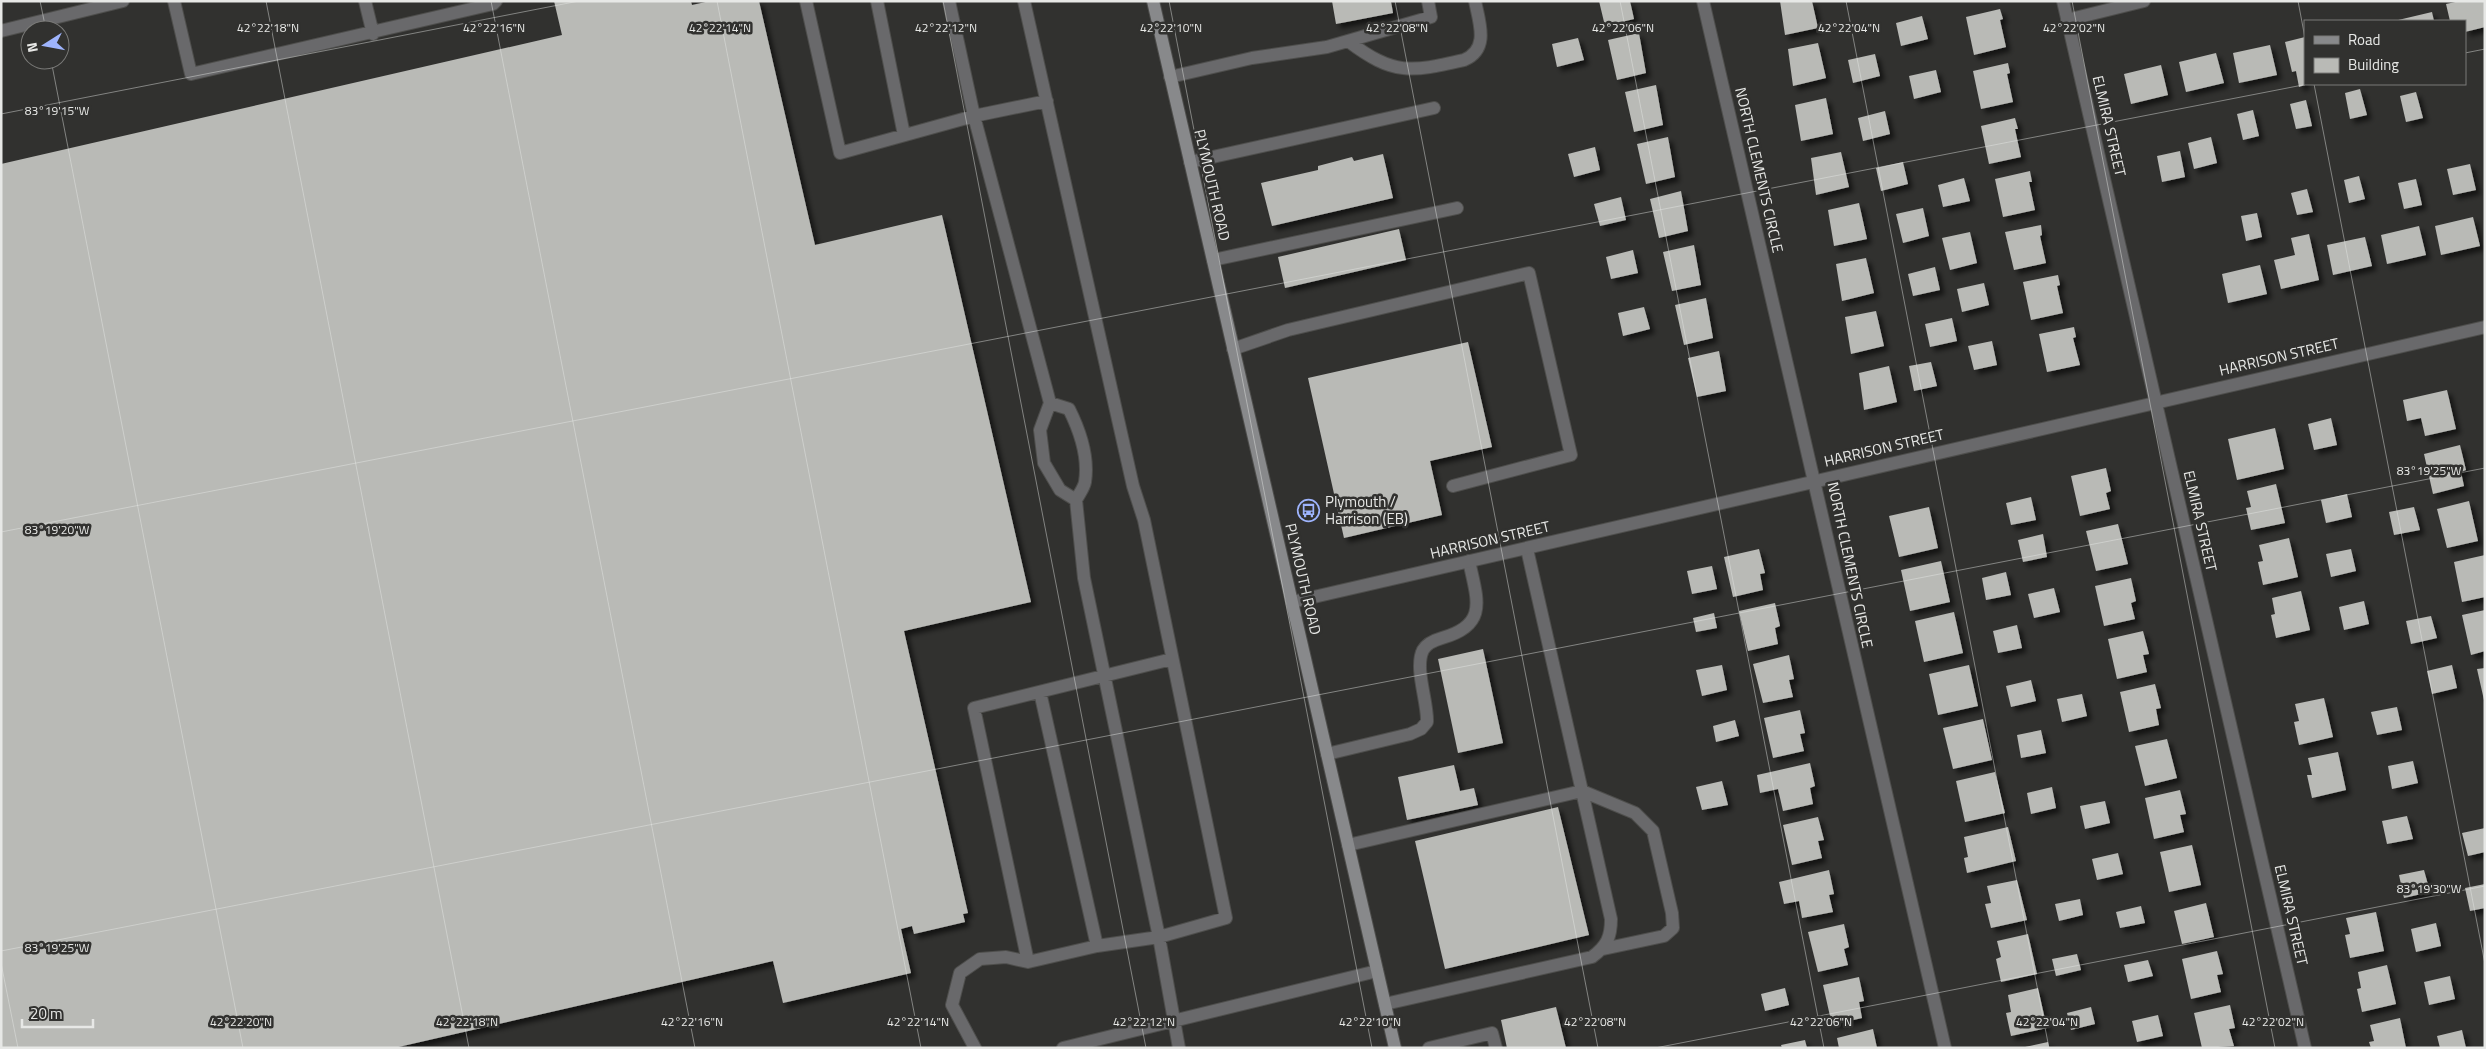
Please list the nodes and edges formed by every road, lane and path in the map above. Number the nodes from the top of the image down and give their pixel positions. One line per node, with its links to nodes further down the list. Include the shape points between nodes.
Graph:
1 (123, 1): 16 (street)
2 (174, 1): 17 (street, via 191,74)
3 (365, 1): 17 (street)
4 (496, 1): 17 (street)
5 (806, 1): 23 (street, via 840,153)
6 (878, 1): 23 (street)
7 (949, 1): 22 (street)
8 (1024, 1): 20 (street)
9 (1153, 1): 19 (main road, PLYMOUTH ROAD)
10 (1428, 1): 18 (street, via 1431,17)
11 (1475, 1): 18 (street, via 1482,37 1480,46 1464,60 1420,70 1405,69 1389,66)
12 (1703, 1): 31 (street, NORTH CLEMENTS CIRCLE)
13 (2063, 1): 15 (street, ELMIRA STREET)
14 (2144, 1): 15 (street)
15 (2067, 20): 29 (street, ELMIRA STREET)
16 (1, 31)
17 (373, 34)
18 (1348, 41): 19 (street)
19 (1170, 77): 24 (main road, PLYMOUTH ROAD)
20 (1047, 101): 22 (street); 37 (street, via 1133,486 1144,520)
21 (1434, 108): 24 (street)
22 (974, 116): 23 (street); 30 (street)
23 (904, 135)
24 (1190, 162): 26 (main road, PLYMOUTH ROAD)
25 (1456, 208): 26 (street)
26 (1213, 260): 28 (main road, PLYMOUTH ROAD)
27 (2485, 327): 29 (street, HARRISON STREET)
28 (1233, 350): 32 (street, via 1288,330 1529,273 1571,455); 36 (main road, PLYMOUTH ROAD)
29 (2157, 402): 31 (street, HARRISON STREET); 57 (street, ELMIRA STREET)
30 (1050, 403): 33 (street, via 1040,430 1044,463 1060,490); 33 (street, via 1069,409 1079,430 1084,449 1085,483)
31 (1815, 480): 34 (street, HARRISON STREET); 56 (street, NORTH CLEMENTS CIRCLE, via 1822,524)
32 (1453, 486)
33 (1076, 500): 38 (street, via 1084,578)
34 (1526, 549): 35 (street, HARRISON STREET); 41 (street)
35 (1469, 561): 36 (street, HARRISON STREET); 40 (street, via 1477,604 1470,625 1459,633 1433,640 1424,648 1420,659 1427,722 1410,734)
36 (1292, 602): 40 (main road, PLYMOUTH ROAD)
37 (1172, 659): 38 (street); 43 (street, via 1226,918)
38 (1104, 676): 39 (street); 43 (street)
39 (1040, 692): 44 (street); 46 (street, via 974,708)
40 (1327, 754): 42 (main road, PLYMOUTH ROAD)
41 (1582, 791): 42 (street); 45 (street, via 1611,919 1611,936); 45 (street, via 1635,813 1652,831 1672,913 1673,928 1664,936)
42 (1348, 845): 47 (main road, PLYMOUTH ROAD)
43 (1159, 937): 44 (street); 49 (street)
44 (1096, 946): 46 (street)
45 (1604, 949): 48 (street, via 1592,957)
46 (1028, 962): 50 (street, via 1006,957 980,958 960,973 952,1005)
47 (1377, 971): 48 (main road, PLYMOUTH ROAD); 49 (street)
48 (1385, 1004): 53 (main road, PLYMOUTH ROAD)
49 (1172, 1021): 51 (street); 52 (street)
50 (975, 1048)
51 (1063, 1048)
52 (1179, 1048)
53 (1395, 1048)
54 (1429, 1048): 55 (street, via 1492,1033)
55 (1496, 1048)
56 (1945, 1048)
57 (2305, 1048)

